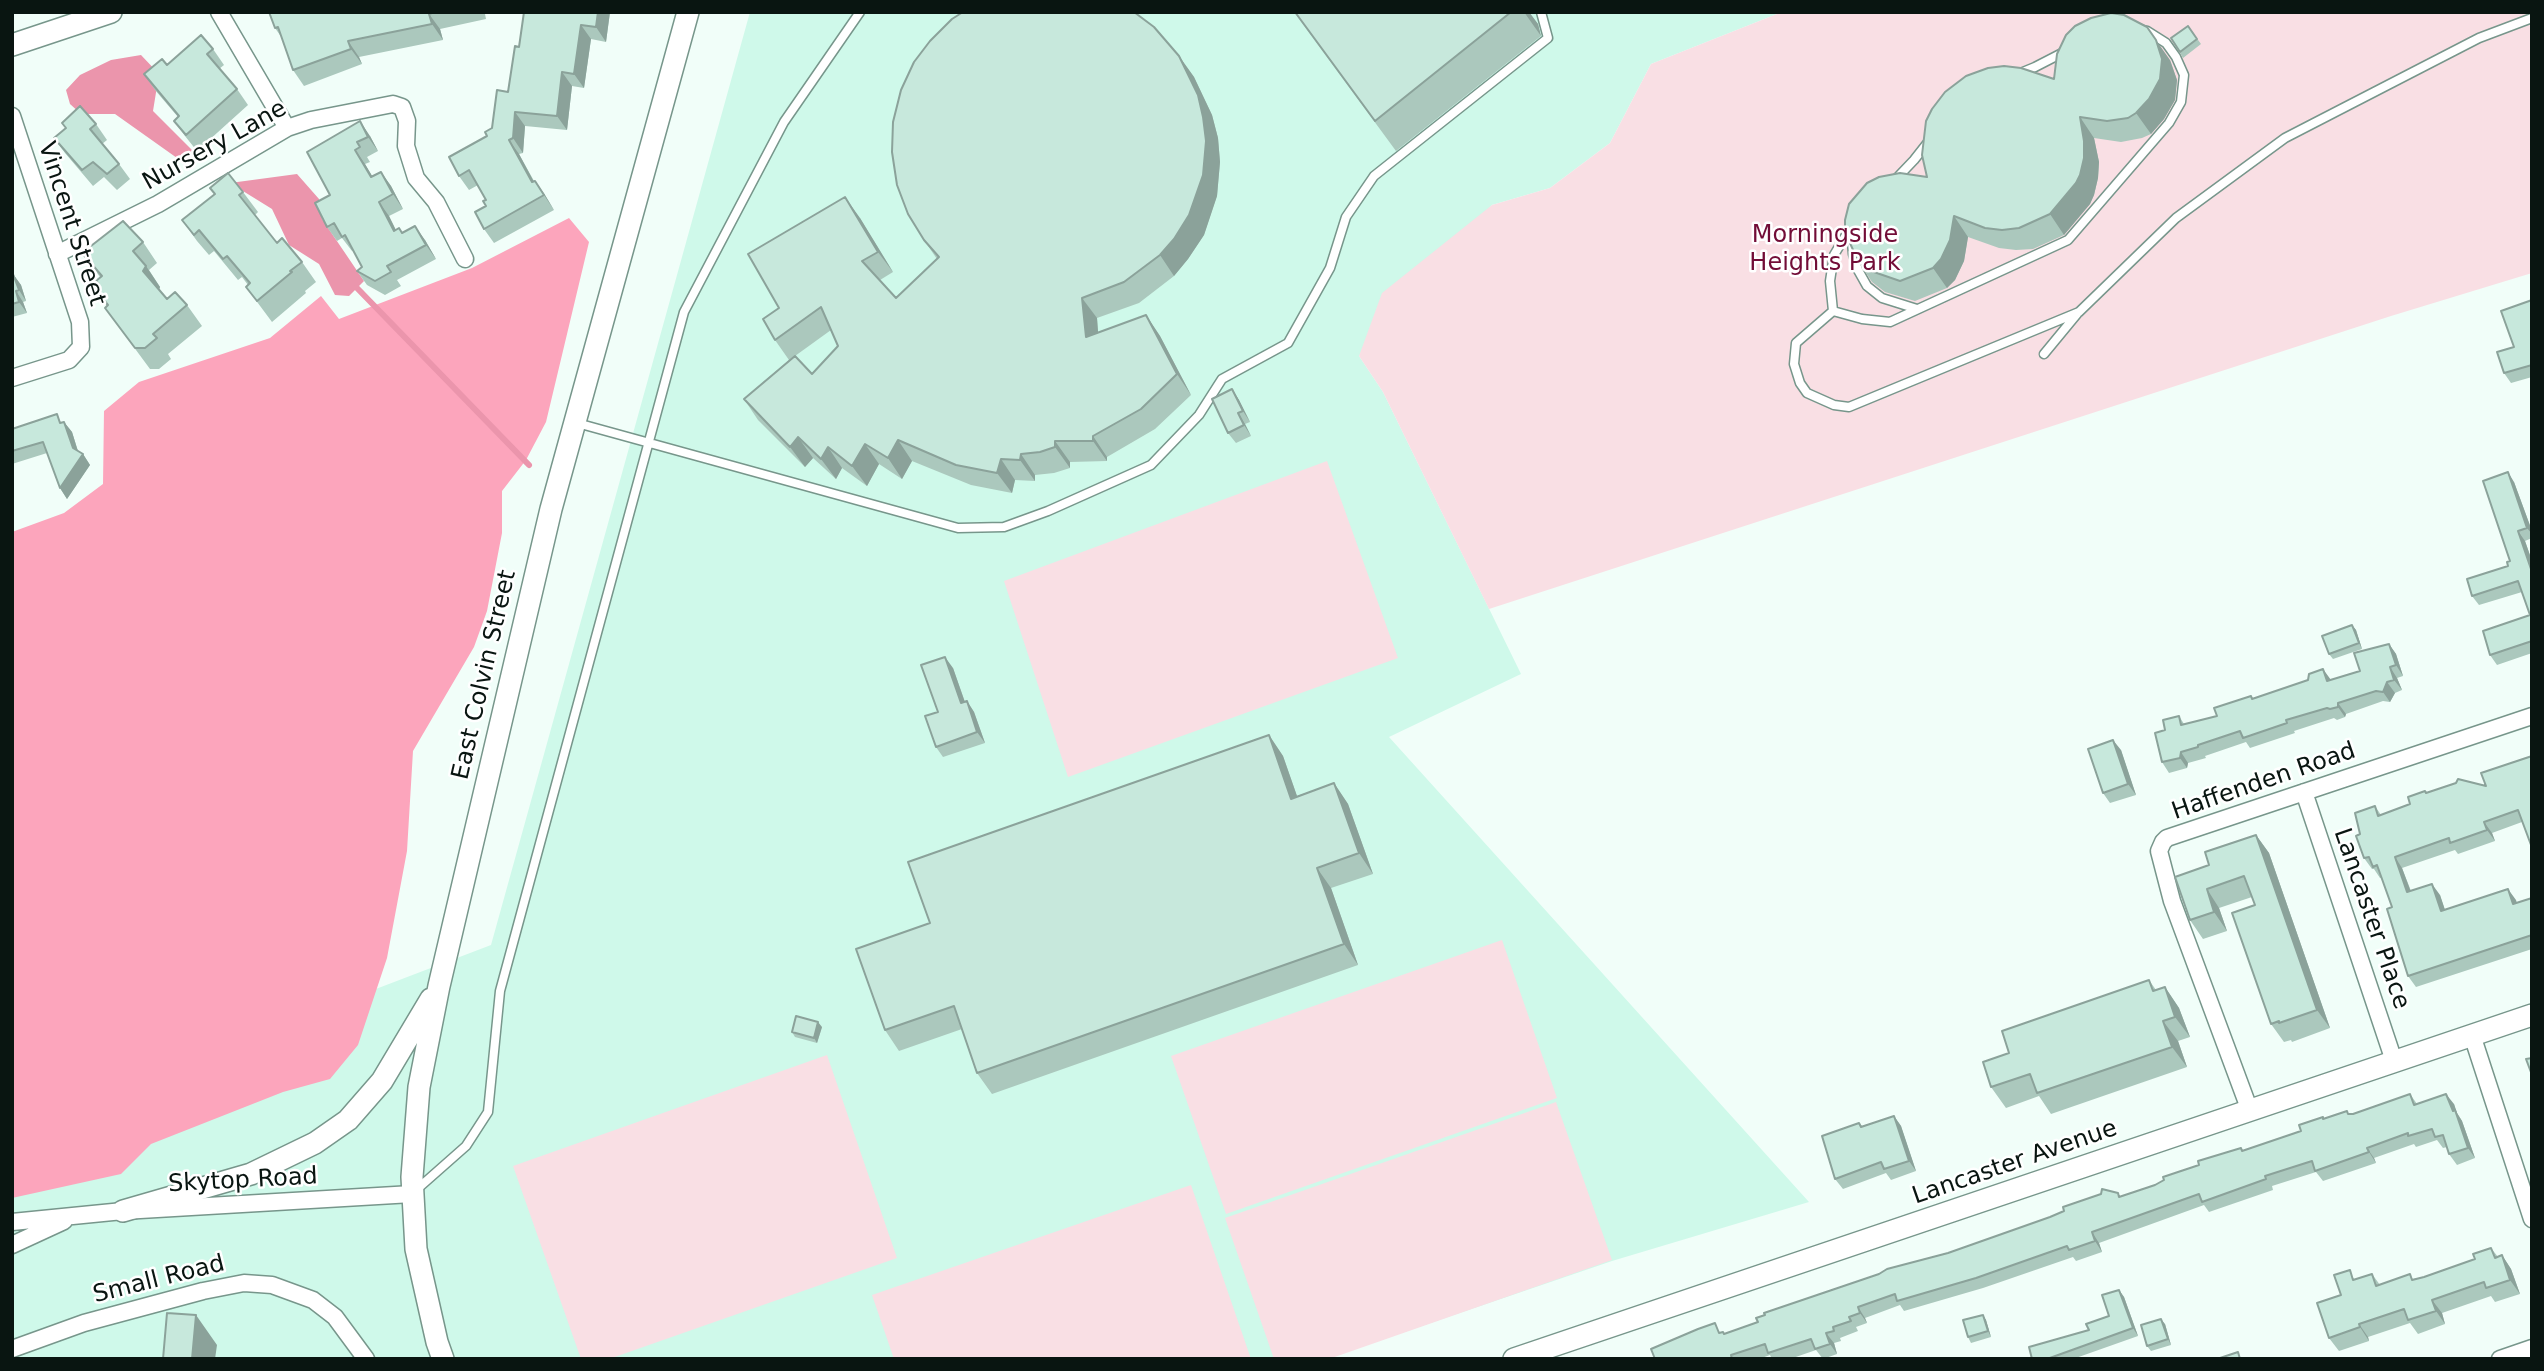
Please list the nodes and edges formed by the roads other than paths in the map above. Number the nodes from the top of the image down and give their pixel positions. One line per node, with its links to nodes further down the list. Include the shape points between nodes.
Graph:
1 (111, 12): 7 (street)
2 (219, 12): 9 (street)
3 (860, 12): 19 (lane, via 783,122 684,312)
4 (1541, 12): 19 (lane, via 1548,38 1374,176 1346,217 1330,268 1288,342 1222,379 1199,415 1151,465 1004,527 958,528)
5 (687, 14): 18 (street, East Colvin Street)
6 (2532, 18): 15 (lane, via 2479,38 2285,138 2176,218)
7 (12, 45)
8 (12, 116): 11 (street, Vincent Street)
9 (287, 128): 11 (street, Nursery Lane, via 158,204); 12 (street, Nursery Lane, via 393,104 402,107 407,121 406,146 416,178 436,202)
10 (1852, 225): 13 (lane, via 1853,254 1867,286 1882,298); 13 (lane, via 1974,92 2114,28 2147,31 2166,43 2184,75 2181,102 2169,123 2068,240); 14 (lane, via 1835,255 1830,281)
11 (57, 254): 17 (street, Vincent Street, via 80,323 81,347 69,360)
12 (465, 259)
13 (1917, 309): 14 (lane, via 1890,322)
14 (1833, 311): 15 (lane, via 1796,343 1794,364 1807,393 1849,407)
15 (2079, 312): 16 (lane)
16 (2044, 354)
17 (12, 378)
18 (575, 423): 19 (lane); 22 (street, East Colvin Street)
19 (648, 442): 27 (lane, via 500,990 488,1112 466,1146)
20 (2532, 716): 21 (street, Haffenden Road)
21 (2304, 792): 25 (street, Lancaster Place); 26 (street, Haffenden Road, via 2166,838 2159,851 2172,901)
22 (439, 986): 27 (street, East Colvin Street, via 419,1087); 28 (street, via 382,1081 348,1120 315,1143 251,1174)
23 (2532, 1015): 24 (street, Lancaster Avenue)
24 (2472, 1035): 25 (street, Lancaster Avenue); 30 (street)
25 (2394, 1061): 26 (street, Lancaster Avenue)
26 (2250, 1111): 37 (street, Lancaster Avenue)
27 (412, 1194): 28 (street, Skytop Road); 36 (street, East Colvin Street, via 416,1249)
28 (123, 1211): 29 (street, Skytop Road)
29 (76, 1214): 31 (street, Skytop Road); 32 (street, Skytop Road)
30 (2532, 1219)
31 (12, 1222)
32 (12, 1245)
33 (17, 1346): 35 (street, Small Road, via 151,1304 244,1283 272,1285 313,1300 335,1317)
34 (2532, 1348): 38 (street)
35 (366, 1359)
36 (443, 1359)
37 (1514, 1359)
38 (2500, 1359)

